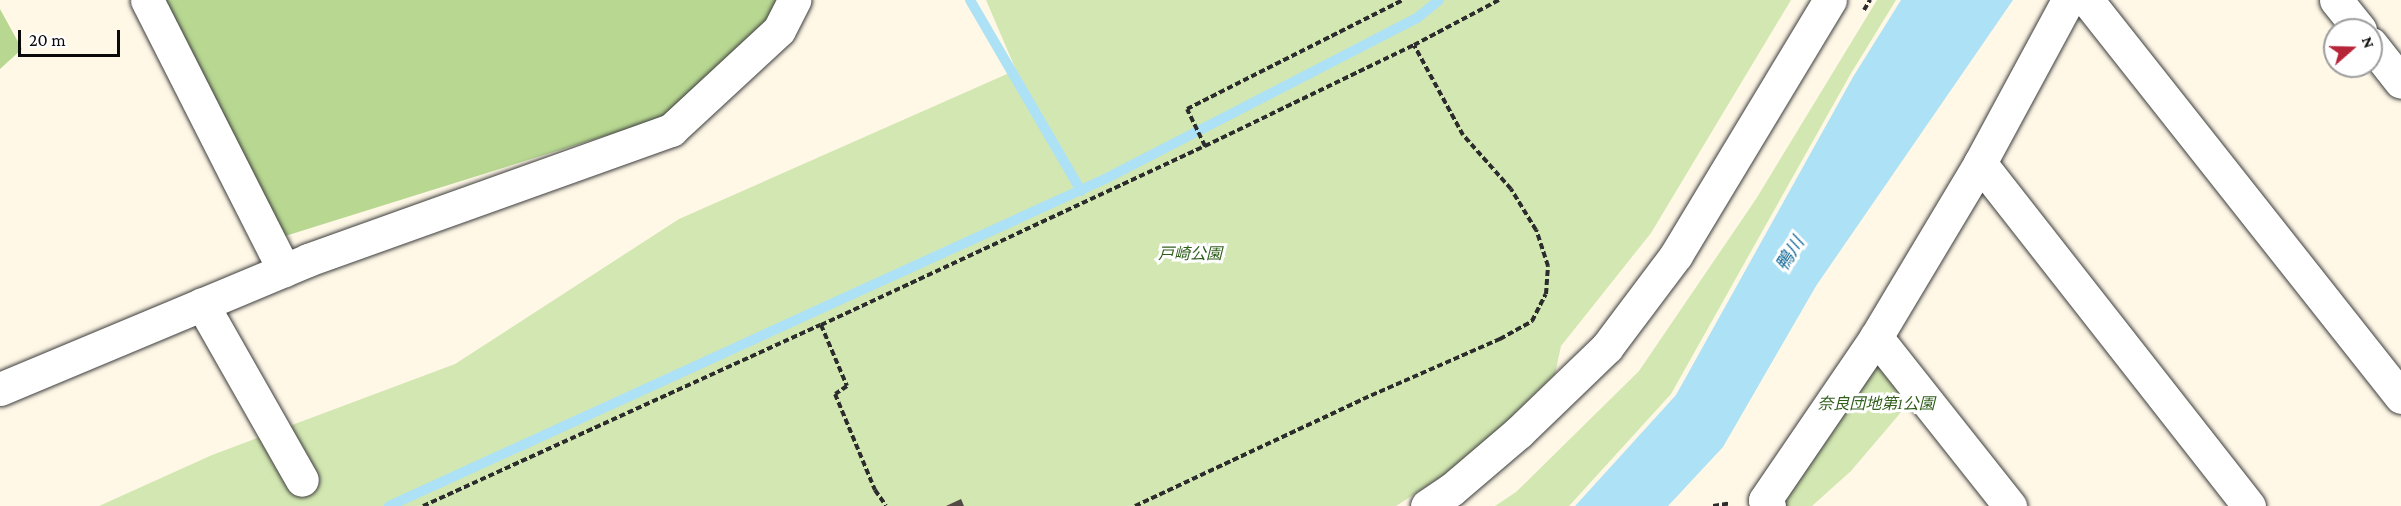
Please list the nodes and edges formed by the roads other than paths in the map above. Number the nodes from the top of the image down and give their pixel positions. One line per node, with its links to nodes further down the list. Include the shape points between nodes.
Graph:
1 (147, 0): 11 (street)
2 (794, 0): 11 (street, via 779,30 671,130)
3 (1830, 0): 17 (street, via 1676,255 1607,347 1519,432)
4 (2068, 0): 10 (street)
5 (2087, 0): 15 (street)
6 (2336, 0): 7 (street)
7 (2350, 18)
8 (2383, 59): 9 (street)
9 (2401, 82)
10 (1980, 163): 13 (street); 20 (street)
11 (284, 270): 12 (street)
12 (202, 304): 14 (street); 16 (street)
13 (1876, 337): 18 (street, via 1765,500); 19 (street)
14 (0, 389)
15 (2401, 397)
16 (302, 480)
17 (1427, 506)
18 (1769, 506)
19 (2010, 506)
20 (2249, 506)

